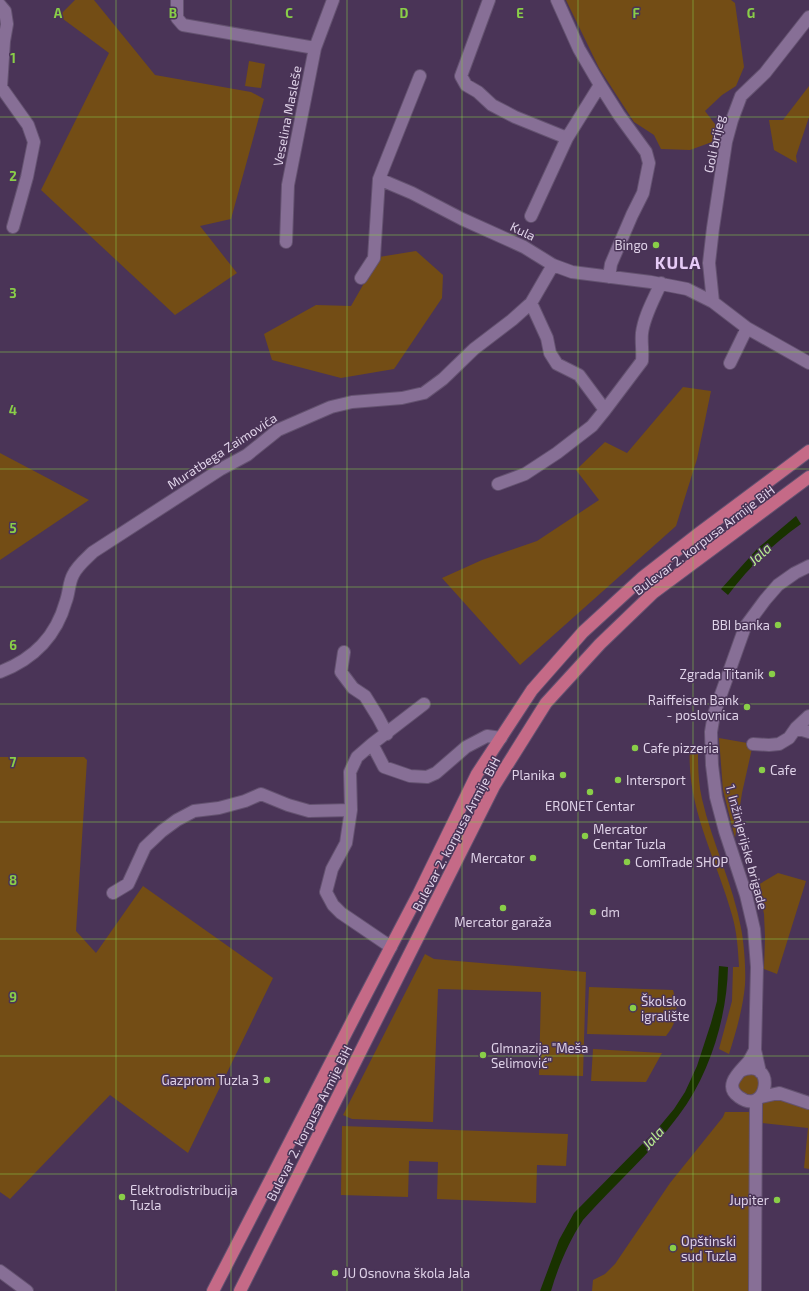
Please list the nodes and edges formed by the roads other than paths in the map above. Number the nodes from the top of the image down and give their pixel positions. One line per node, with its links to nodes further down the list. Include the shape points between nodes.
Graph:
1 (176, 0): 7 (street, via 177,18 183,25)
2 (333, 0): 7 (street, Veselina Masleše)
3 (489, 0): 10 (street, via 461,76 466,85 492,105)
4 (557, 0): 9 (street, via 579,49)
5 (0, 5): 13 (street, via 5,11 7,24 1,87 28,126 34,142)
6 (809, 17): 19 (street, Goli brijeg, via 765,73 741,96 732,120 712,228 709,263)
7 (315, 48): 14 (street, Veselina Masleše, via 288,185)
8 (420, 76): 11 (street)
9 (600, 85): 10 (street); 16 (street, via 646,152 649,163 643,193 611,264)
10 (567, 138): 12 (street)
11 (379, 179): 15 (street, Kula, via 524,247); 17 (street, via 374,258)
12 (530, 216)
13 (13, 227)
14 (286, 242)
15 (553, 265): 16 (street, Kula, via 572,272); 20 (street, Muratbega Zaimovića)
16 (609, 277): 18 (street, Kula)
17 (361, 278)
18 (661, 283): 19 (street, Kula, via 687,289); 24 (street, via 644,322 642,361)
19 (713, 302): 21 (street, Kula)
20 (531, 303): 24 (street, via 547,338 550,353 557,364 579,375); 30 (street, Muratbega Zaimovića, via 424,393 331,407 278,430 247,455 221,469 93,552 72,575 66,602 56,628 33,654)
21 (747, 328): 22 (street); 23 (street, Kula)
22 (730, 363)
23 (809, 363)
24 (605, 410): 27 (street, via 592,426 557,452 525,474)
25 (809, 451): 36 (main road, Bulevar 2. korpusa Armije BiH, via 643,577 583,632 532,690)
26 (809, 477): 51 (main road, Bulevar 2. korpusa Armije BiH, via 653,593 600,644 546,703 494,786)
27 (498, 484)
28 (809, 566): 42 (street, 1. Inžinjerijske brigade, via 778,585 745,627 712,720 716,797 754,929 757,967)
29 (344, 652): 35 (street, via 341,672 353,688 365,696)
30 (0, 672)
31 (424, 704): 35 (street)
32 (809, 716): 33 (street)
33 (796, 728): 34 (street); 38 (street, via 780,744)
34 (809, 732)
35 (387, 734): 37 (street)
36 (501, 738): 37 (street, Bulevar 2. korpusa Armije BiH, via 487,736 466,746 427,777 410,776 384,767); 41 (main road, Bulevar 2. korpusa Armije BiH, via 477,774)
37 (372, 744): 39 (street, via 357,757 350,772)
38 (753, 744)
39 (352, 810): 40 (street, via 309,811 261,794 219,808 194,810 167,827 145,847 128,884); 41 (street, via 346,843 332,869 326,892 341,913)
40 (113, 893)
41 (391, 947): 50 (main road, Bulevar 2. korpusa Armije BiH)
42 (755, 1050): 43 (street); 44 (street, 1. Inžinjerijske brigade)
43 (740, 1071): 44 (street, via 751,1068); 46 (street, via 734,1080 736,1095 746,1101)
44 (762, 1074): 45 (street, 1. Inžinjerijske brigade); 46 (street, via 766,1087)
45 (778, 1093): 46 (street); 47 (street)
46 (758, 1098): 52 (street)
47 (809, 1103)
48 (0, 1271): 49 (street)
49 (27, 1291)
50 (213, 1291)
51 (240, 1291)
52 (755, 1291)

